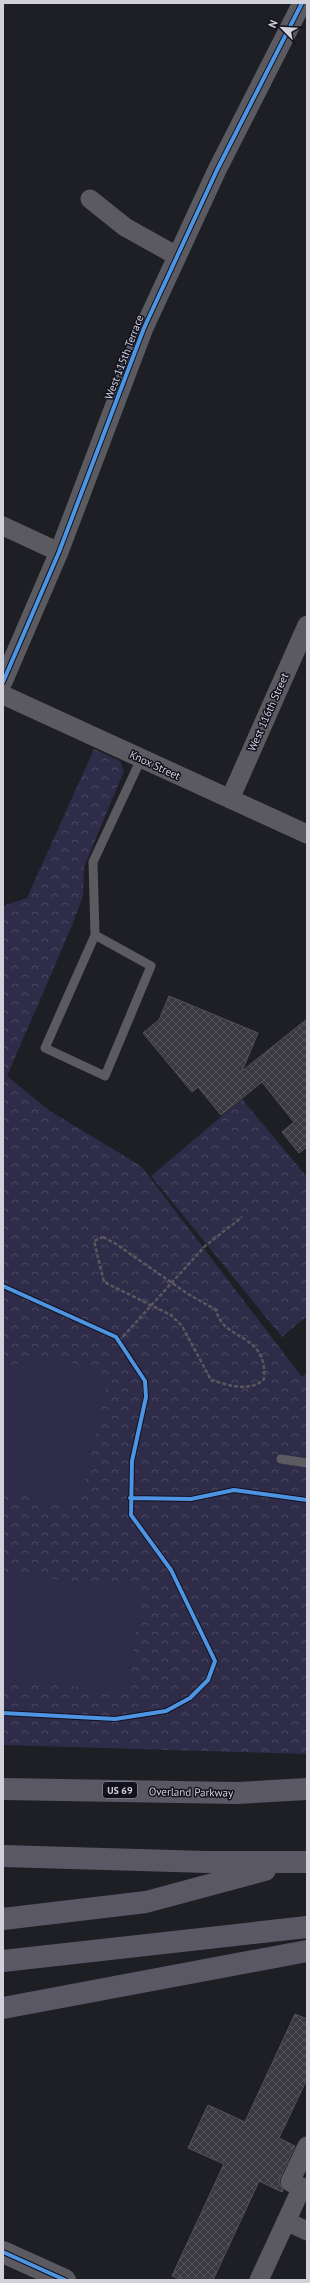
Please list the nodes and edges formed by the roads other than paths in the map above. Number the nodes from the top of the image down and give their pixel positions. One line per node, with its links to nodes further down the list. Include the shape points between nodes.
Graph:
1 (299, 4): 3 (street, West 115th Terrace)
2 (90, 199): 3 (street, via 125,227)
3 (177, 256): 5 (street, West 115th Terrace, via 144,328)
4 (3, 526): 5 (street)
5 (59, 552): 7 (street, West 115th Terrace)
6 (307, 624): 10 (street, West 116th Street)
7 (3, 682)
8 (3, 695): 9 (street, Knox Street)
9 (141, 758): 10 (street, Knox Street); 12 (lane, via 93,862)
10 (230, 799): 11 (street, Knox Street)
11 (307, 834)
12 (95, 936): 12 (lane, via 45,1048 105,1076 151,966)
13 (281, 1459): 14 (lane)
14 (307, 1463)
15 (3, 1789): 16 (highway, Overland Parkway / US 69, via 237,1793)
16 (307, 1789)
17 (3, 1856): 18 (highway)
18 (299, 1862): 19 (highway, via 146,1902)
19 (3, 1919)
20 (307, 1927): 22 (highway)
21 (307, 1952): 23 (highway)
22 (3, 1961)
23 (3, 2008)
24 (307, 2146): 25 (street)
25 (300, 2186): 26 (street)
26 (286, 2221): 27 (street); 30 (street)
27 (307, 2231)
28 (3, 2252): 29 (main road)
29 (65, 2280)
30 (259, 2280)

